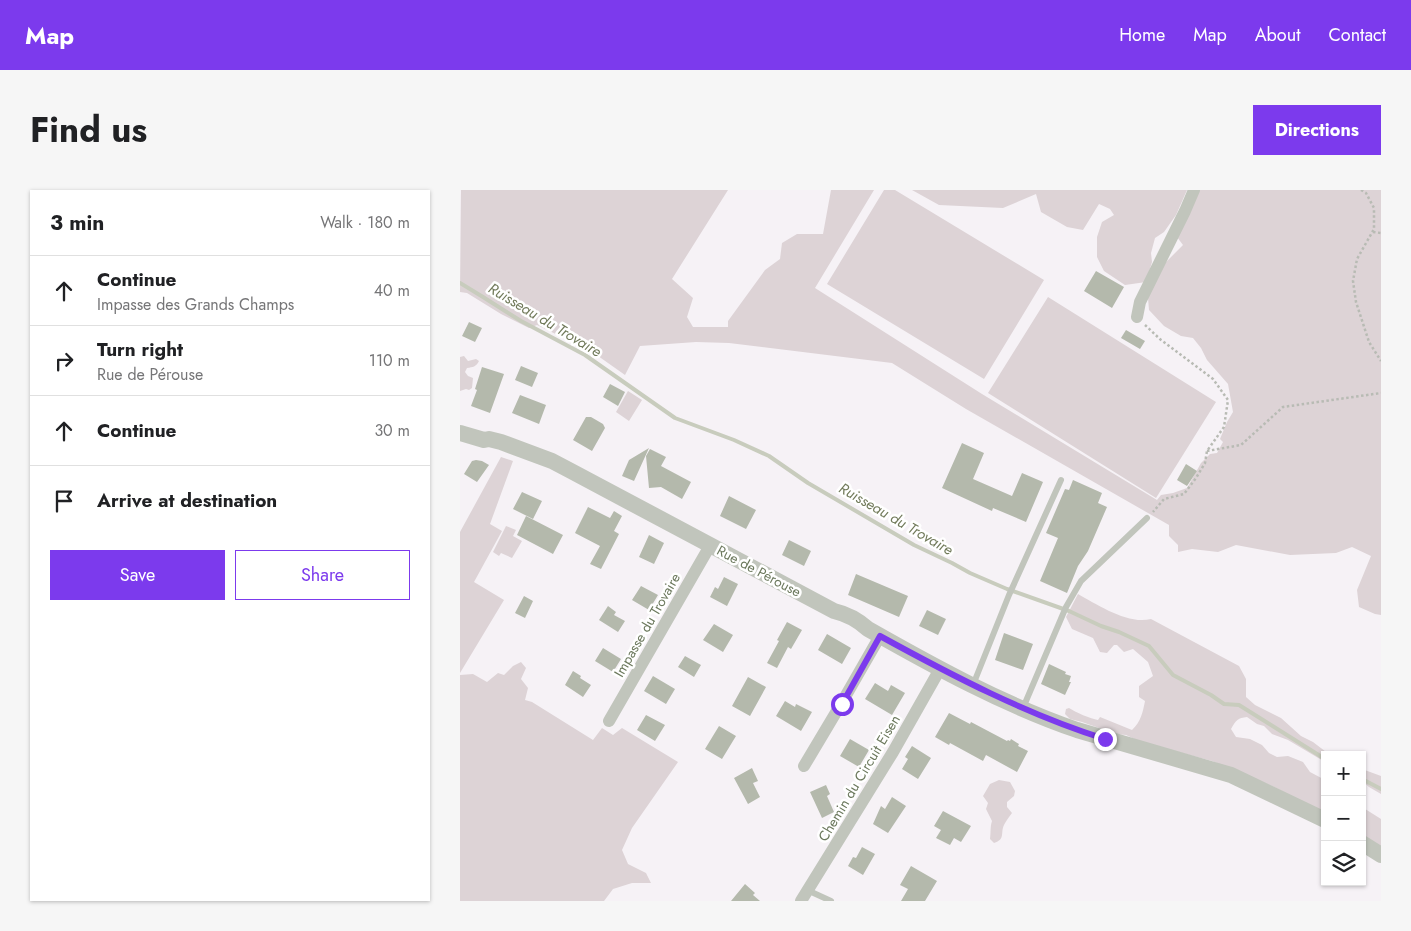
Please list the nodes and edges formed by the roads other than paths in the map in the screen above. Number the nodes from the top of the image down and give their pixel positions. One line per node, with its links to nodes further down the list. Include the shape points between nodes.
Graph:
1 (1194, 190): 2 (street, via 1140,302)
2 (1137, 317)
3 (460, 433): 6 (street, Rue de Pérouse, via 501,442 552,462)
4 (1061, 480): 9 (lane, via 1012,587)
5 (1147, 518): 10 (lane, via 1082,581 1065,610)
6 (711, 544): 7 (street, Rue de Pérouse, via 845,614); 11 (street, Impasse du Trovaire)
7 (880, 636): 8 (street, Rue de Pérouse); 12 (street)
8 (940, 670): 9 (street, Rue de Pérouse); 16 (street, Chemin du Circuit Eisen)
9 (973, 686): 10 (street, Rue de Pérouse)
10 (1023, 708): 13 (street, Rue de Pérouse, via 1105,739 1231,775)
11 (609, 720)
12 (804, 766)
13 (1321, 818)
14 (1366, 846): 15 (street)
15 (1381, 855)
16 (804, 896): 17 (lane)
17 (831, 901)

